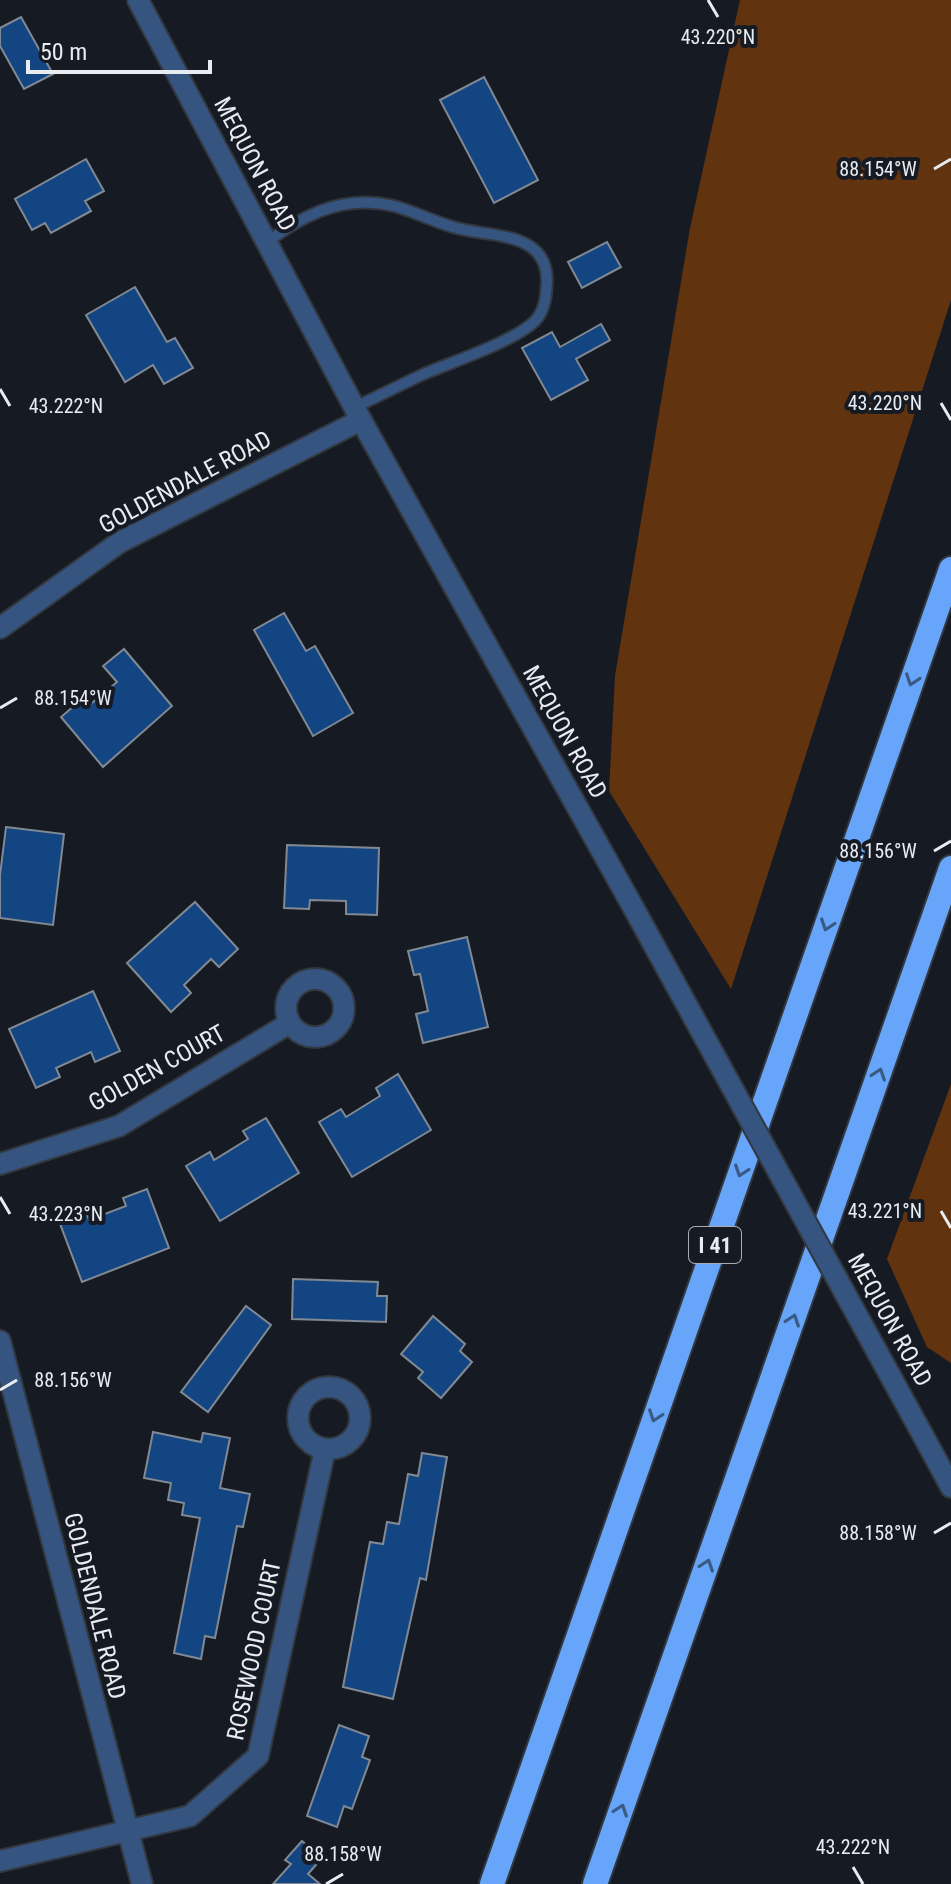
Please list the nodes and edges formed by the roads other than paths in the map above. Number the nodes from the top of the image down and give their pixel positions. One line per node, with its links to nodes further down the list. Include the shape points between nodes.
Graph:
1 (138, 0): 2 (street, MEQUON ROAD)
2 (267, 242): 3 (street, MEQUON ROAD); 3 (lane, via 324,210 384,202 469,232 517,238 541,256 546,299 538,318)
3 (358, 414): 6 (street, GOLDENDALE ROAD, via 120,542); 12 (street, MEQUON ROAD, bridge)
4 (951, 569): 5 (highway, I 41)
5 (944, 608): 16 (highway, I 41, one-way to 16)
6 (0, 628)
7 (951, 868): 17 (highway, one-way to 7)
8 (290, 1023): 9 (street, GOLDEN COURT, via 119,1126)
9 (0, 1164)
10 (0, 1341): 13 (street, GOLDENDALE ROAD)
11 (325, 1449): 13 (street, ROSEWOOD COURT, via 258,1756 190,1816)
12 (951, 1487)
13 (127, 1832): 14 (street, ROSEWOOD COURT); 15 (street, GOLDENDALE ROAD)
14 (0, 1861)
15 (142, 1884)
16 (492, 1884)
17 (595, 1884)

